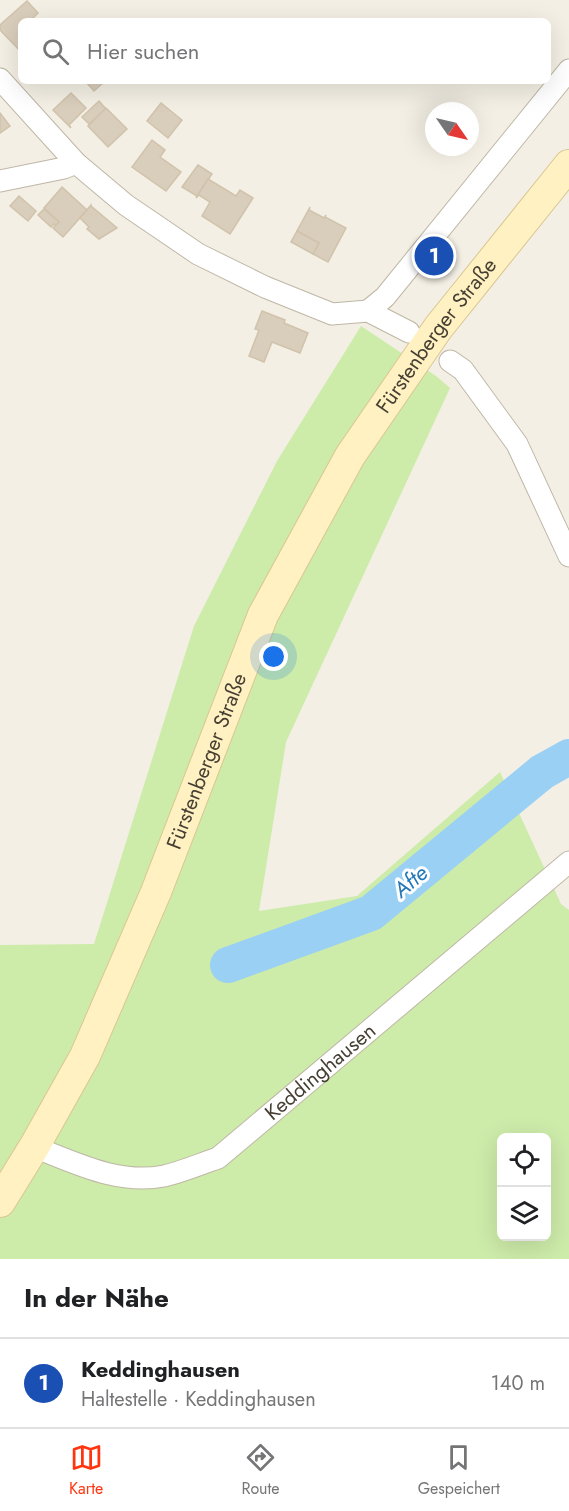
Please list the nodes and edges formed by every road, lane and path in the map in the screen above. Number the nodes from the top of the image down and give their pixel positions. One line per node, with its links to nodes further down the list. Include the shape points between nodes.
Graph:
1 (569, 70): 6 (street, via 385,297)
2 (0, 79): 3 (street)
3 (76, 163): 5 (street); 6 (street, via 126,206 198,254 332,314)
4 (569, 165): 11 (main road, Fürstenberger Straße, via 438,328 350,456 263,615 156,892 85,1056)
5 (0, 181)
6 (368, 311): 7 (street)
7 (409, 332)
8 (450, 361): 9 (street, via 463,370 518,444)
9 (569, 556)
10 (569, 862): 11 (street, Keddinghausen, via 218,1158 165,1176 138,1179 110,1175)
11 (34, 1147): 12 (main road, Fürstenberger Straße)
12 (0, 1202)

